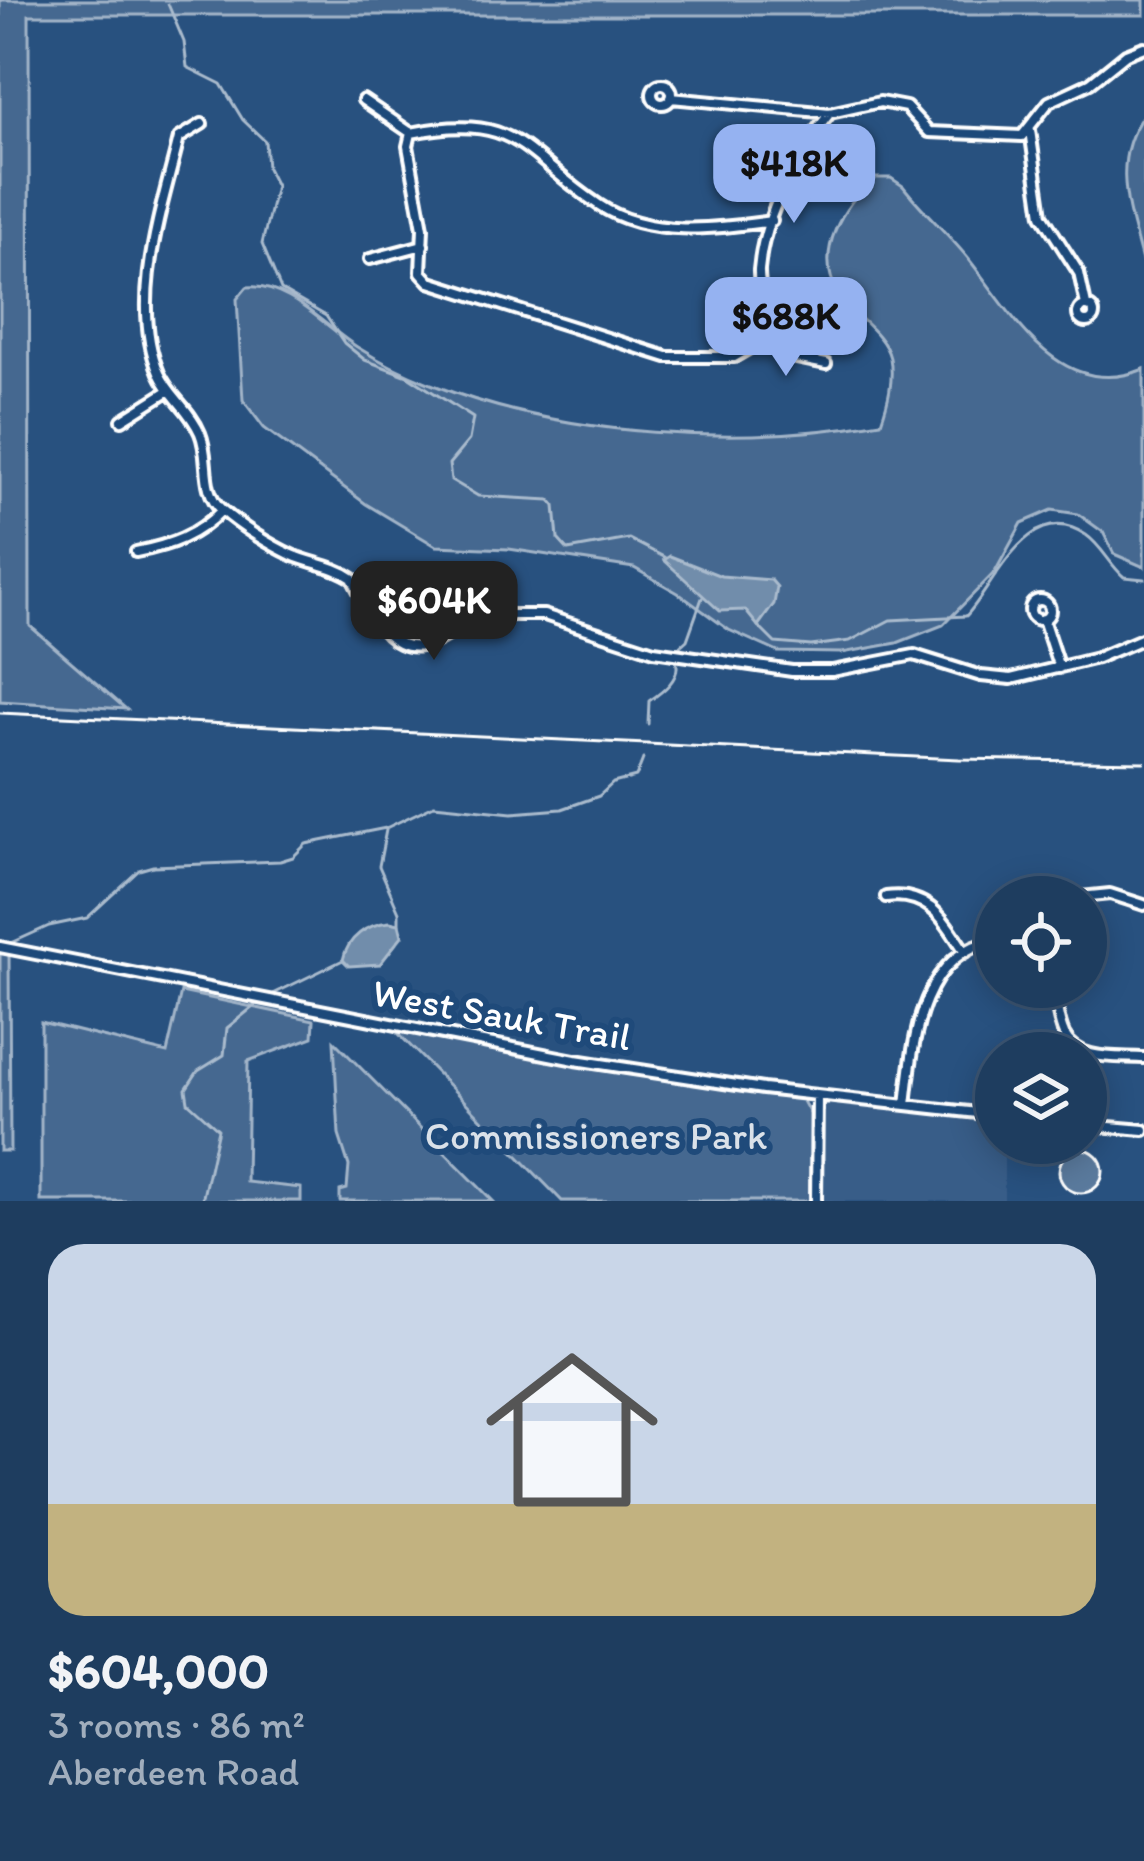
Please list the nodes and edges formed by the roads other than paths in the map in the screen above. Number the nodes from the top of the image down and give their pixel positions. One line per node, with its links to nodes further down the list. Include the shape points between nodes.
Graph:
1 (1144, 47): 6 (street, via 1049,102)
2 (671, 98): 4 (street)
3 (363, 100): 7 (street)
4 (830, 113): 6 (street, via 880,102 906,107 929,131); 8 (street, via 802,151)
5 (202, 124): 14 (street, via 179,137 154,238 150,335)
6 (1030, 130): 11 (street, via 1042,215 1079,273)
7 (411, 133): 8 (street, via 499,130 601,207 632,218 706,231); 9 (street)
8 (772, 221): 12 (street, via 759,270)
9 (423, 245): 10 (street); 12 (street, via 421,272 443,288 668,357 734,357)
10 (370, 259)
11 (1086, 305)
12 (770, 336): 13 (street, via 791,357)
13 (826, 364)
14 (168, 391): 15 (street); 16 (street, via 198,427 210,494)
15 (122, 421)
16 (222, 510): 17 (street, via 172,545); 20 (street, via 290,554 352,578 384,637 404,646 448,638 474,615 502,612 544,615 654,651 792,671 914,655 1011,679)
17 (136, 552)
18 (1043, 619): 20 (street)
19 (1144, 638): 20 (street)
20 (1060, 668)
21 (1107, 894): 23 (street)
22 (886, 898): 26 (street, via 925,900)
23 (1144, 905)
24 (0, 947): 29 (street, West Sauk Trail, via 575,1060)
25 (975, 948): 26 (street)
26 (965, 952): 30 (street, via 921,1007)
27 (1057, 1008): 28 (street, via 1073,1046 1090,1055)
28 (1144, 1058)
29 (817, 1096): 30 (street, West Sauk Trail); 34 (street)
30 (906, 1105): 31 (street, West Sauk Trail)
31 (975, 1113)
32 (1107, 1127): 33 (street)
33 (1144, 1130)
34 (816, 1201)

